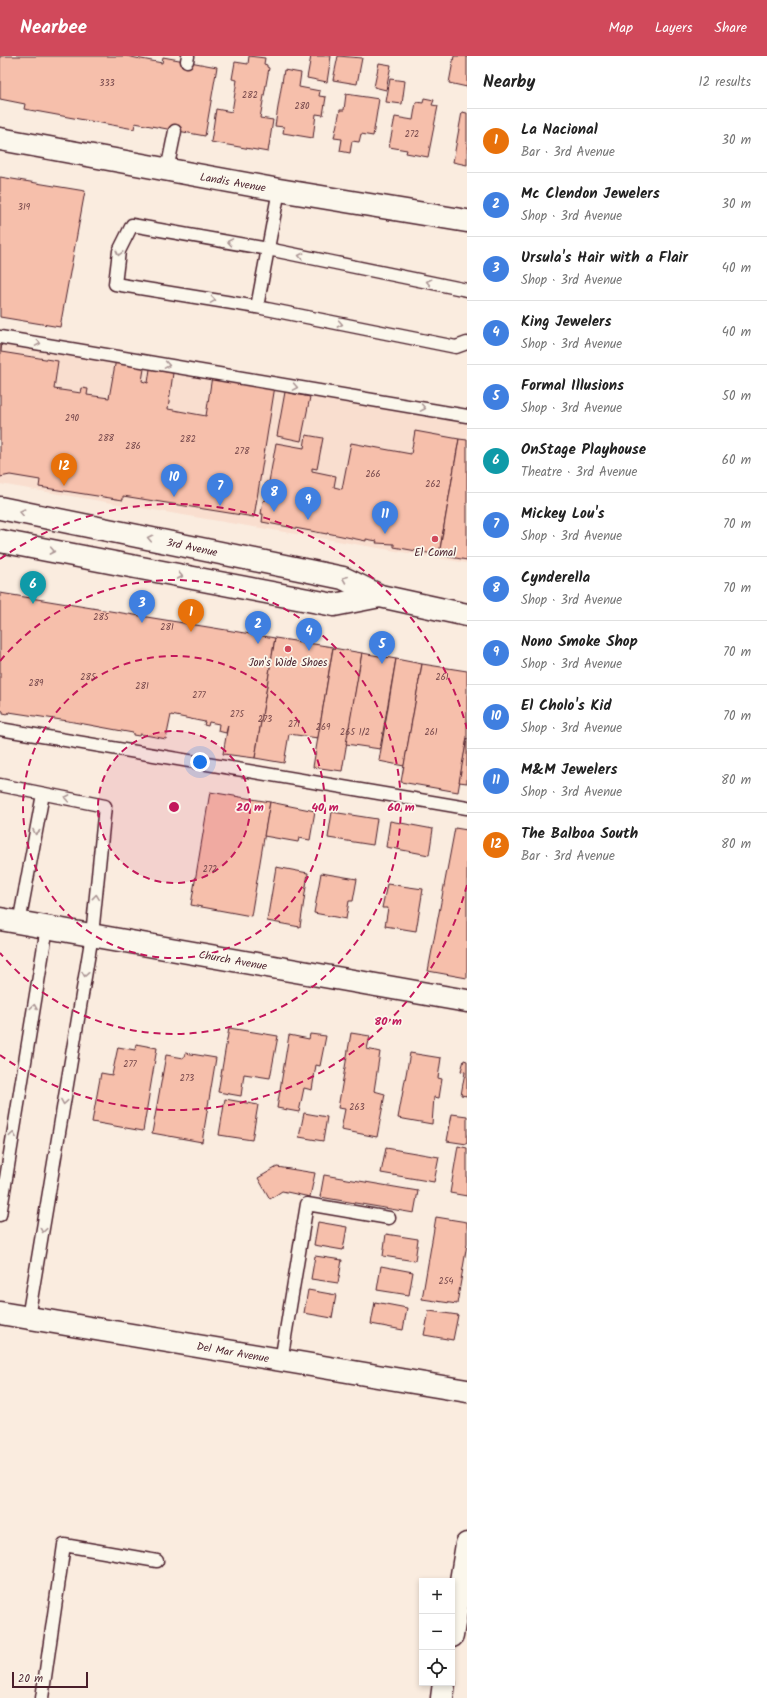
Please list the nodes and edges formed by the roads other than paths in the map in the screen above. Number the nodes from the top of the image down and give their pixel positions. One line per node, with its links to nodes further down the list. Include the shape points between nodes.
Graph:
1 (175, 131): 3 (lane)
2 (0, 139): 3 (street, Landis Avenue)
3 (168, 170): 4 (street, Landis Avenue)
4 (279, 190): 5 (street, Landis Avenue); 6 (lane)
5 (467, 221)
6 (268, 249): 7 (lane, one-way to 6); 8 (lane); 8 (lane, one-way to 8, via 132,225 119,251 115,284)
7 (467, 290)
8 (257, 307): 10 (lane, one-way to 10, via 456,347)
9 (0, 337): 11 (lane, one-way to 11)
10 (467, 343)
11 (467, 416)
12 (0, 508): 14 (street, 3rd Avenue, one-way to 12, via 343,578)
13 (0, 541): 14 (street, 3rd Avenue, one-way to 14, via 334,605)
14 (380, 596): 15 (street, 3rd Avenue)
15 (467, 614)
16 (0, 728): 19 (lane)
17 (0, 785): 18 (lane)
18 (43, 794): 20 (lane, one-way to 20); 22 (lane, one-way to 18, via 105,806)
19 (467, 808)
20 (10, 921): 21 (street, Church Avenue)
21 (47, 927): 22 (street, Church Avenue); 24 (lane, one-way to 21)
22 (92, 936): 23 (street, Church Avenue); 27 (lane, one-way to 27)
23 (467, 1001)
24 (0, 1215)
25 (389, 1218): 28 (lane, via 307,1204)
26 (0, 1313): 27 (street, Del Mar Avenue)
27 (28, 1318): 28 (street, Del Mar Avenue)
28 (281, 1360): 29 (street, Del Mar Avenue)
29 (467, 1392)
30 (467, 1544): 32 (street)
31 (158, 1560): 34 (lane, via 64,1545)
32 (455, 1618)
33 (444, 1686): 35 (street)
34 (42, 1698)
35 (442, 1698)

